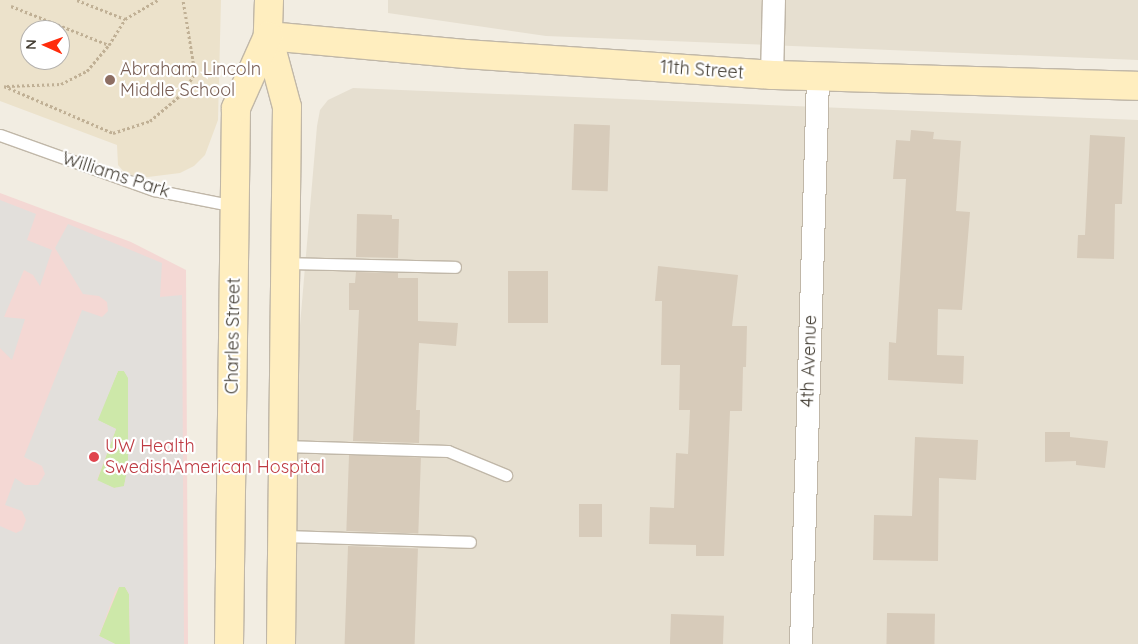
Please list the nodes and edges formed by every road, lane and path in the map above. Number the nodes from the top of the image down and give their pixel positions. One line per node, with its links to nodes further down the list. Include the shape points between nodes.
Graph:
1 (76, 0): 7 (path)
2 (158, 0): 7 (path)
3 (183, 0): 9 (path, via 195,73 182,94 150,121 113,133 4,86 61,84 87,71)
4 (269, 0): 8 (main road, Charles Street)
5 (774, 0): 10 (street)
6 (12, 6): 9 (path)
7 (125, 19): 9 (path)
8 (268, 36): 10 (main road, 11th Street, via 465,54); 14 (main road, Charles Street, via 236,108); 15 (main road, Charles Street, via 287,107)
9 (109, 46)
10 (772, 75): 11 (main road, 11th Street)
11 (818, 77): 12 (main road, 11th Street); 23 (street, 4th Avenue)
12 (1138, 86)
13 (0, 135): 14 (lane, Williams Park, via 154,190)
14 (235, 206): 21 (main road, Charles Street)
15 (285, 263): 16 (lane); 17 (main road, Charles Street)
16 (455, 268)
17 (283, 446): 18 (lane, via 448,452); 19 (main road, Charles Street)
18 (506, 475)
19 (282, 536): 20 (lane); 22 (main road, Charles Street)
20 (470, 542)
21 (230, 644)
22 (281, 644)
23 (801, 644)

